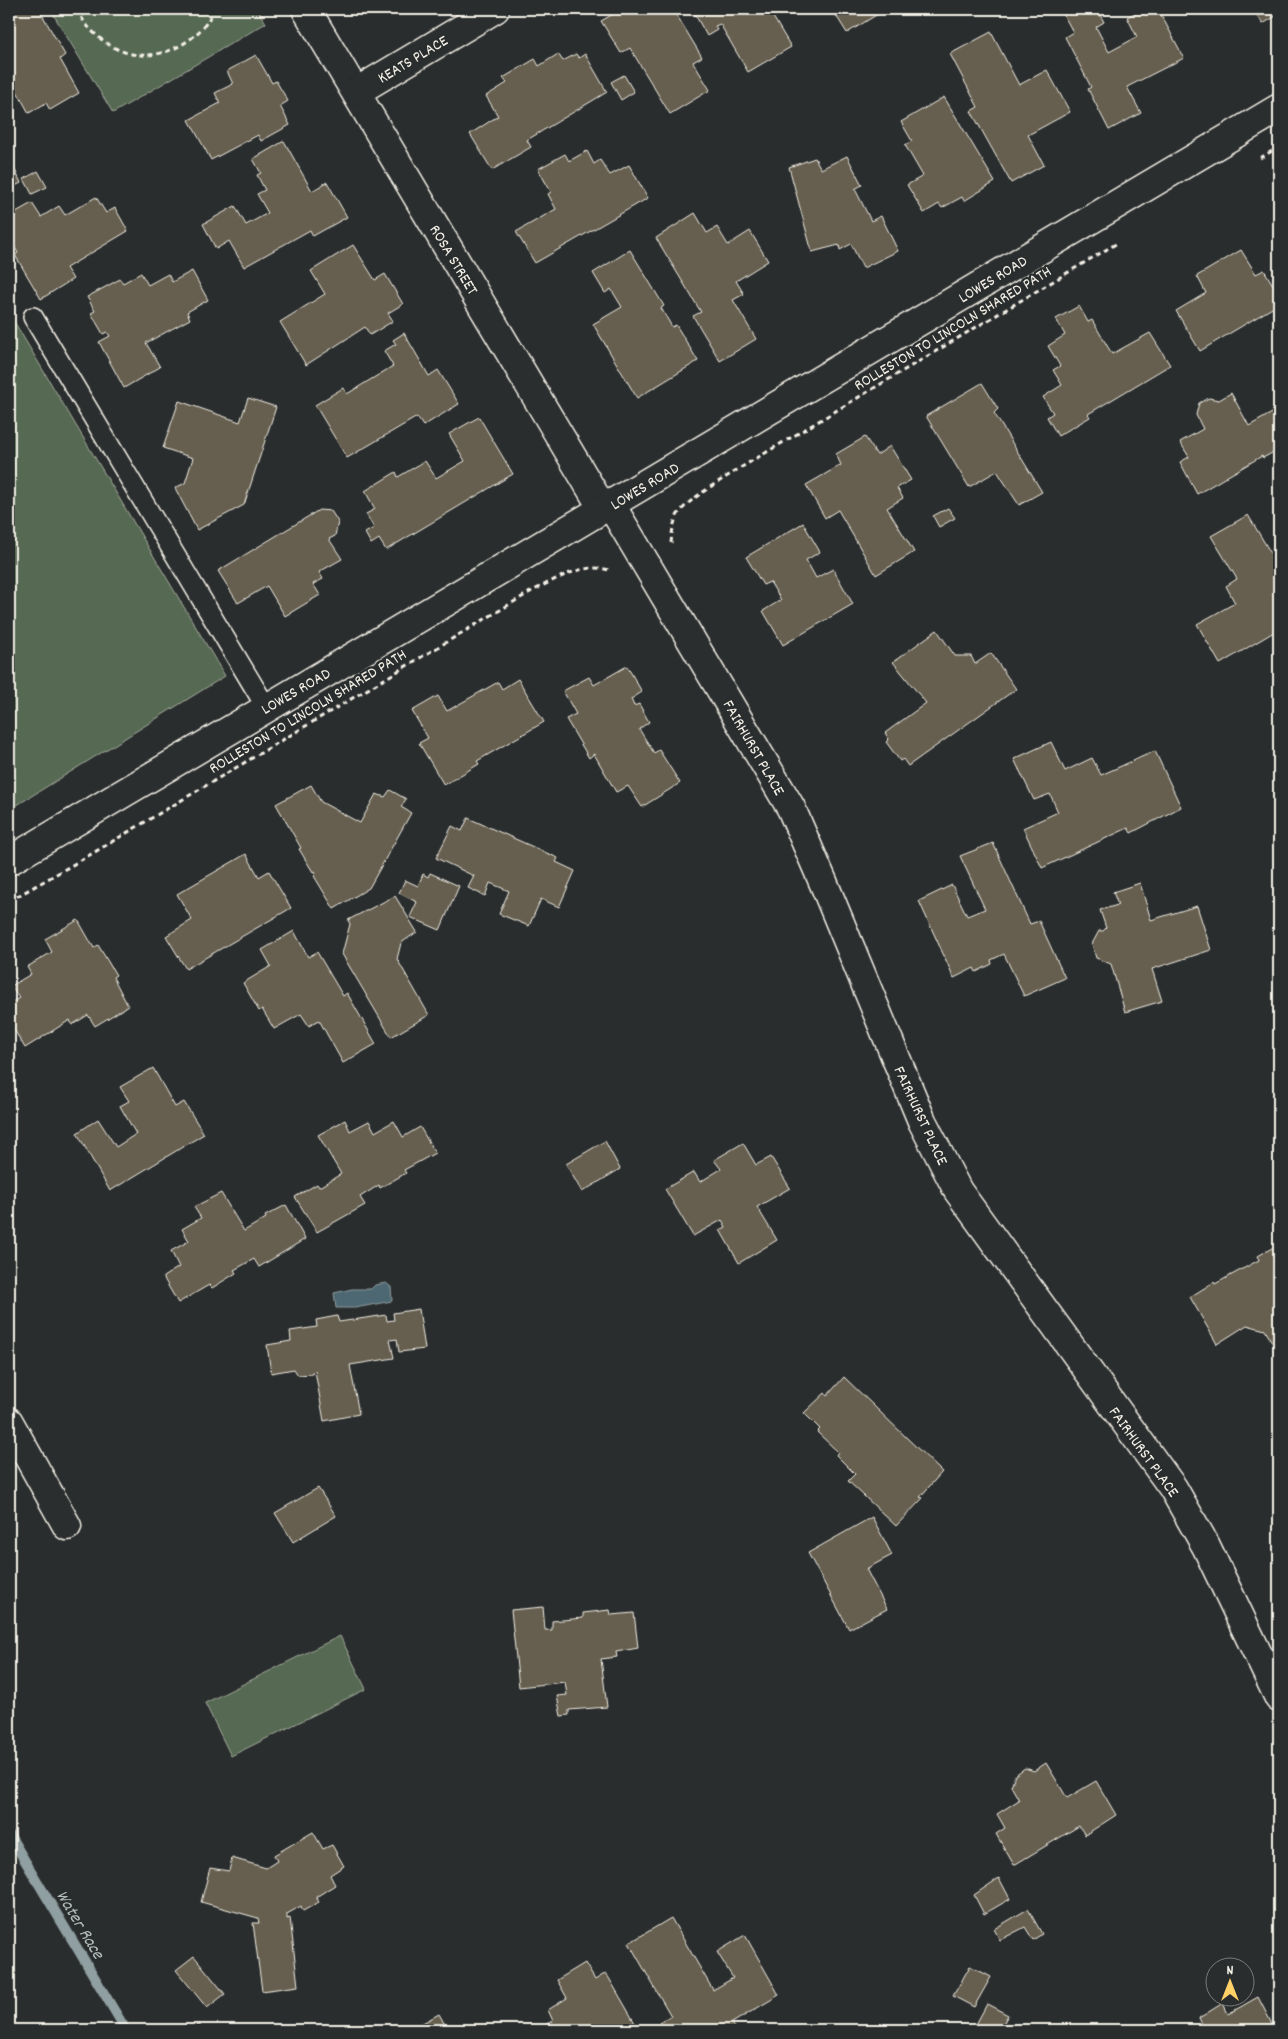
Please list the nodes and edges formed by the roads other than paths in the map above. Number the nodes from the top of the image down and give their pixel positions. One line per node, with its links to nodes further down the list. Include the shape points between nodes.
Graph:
1 (306, 9): 3 (street, ROSA STREET)
2 (495, 9): 3 (street, KEATS PLACE)
3 (356, 92): 6 (street, ROSA STREET)
4 (1279, 108): 6 (street, LOWES ROAD)
5 (33, 317): 7 (lane)
6 (607, 507): 7 (street, LOWES ROAD); 11 (street, FAIRHURST PLACE, via 790,808 922,1121 958,1191 1173,1488 1206,1546)
7 (266, 707): 8 (street, LOWES ROAD)
8 (9, 861)
9 (9, 1422): 10 (street)
10 (67, 1526)
11 (1279, 1698)

